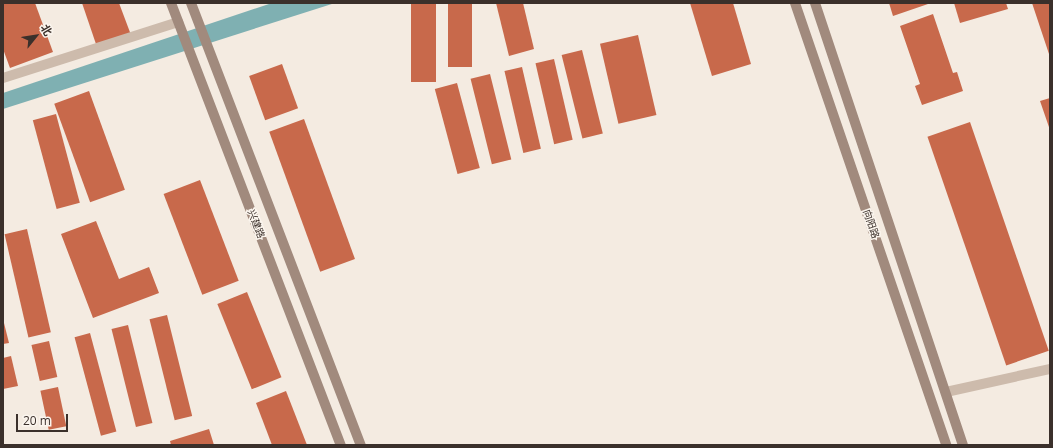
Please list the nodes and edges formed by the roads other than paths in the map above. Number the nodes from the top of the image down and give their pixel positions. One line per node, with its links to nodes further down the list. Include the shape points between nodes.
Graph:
1 (171, 3): 5 (street, 兴建路)
2 (191, 3): 10 (street, 兴建路)
3 (795, 3): 11 (street, 向阳路)
4 (815, 3): 8 (street, 向阳路)
5 (178, 22): 6 (street); 9 (street, 兴建路)
6 (3, 78)
7 (1050, 369): 8 (street)
8 (946, 392): 12 (street, 向阳路)
9 (341, 445)
10 (361, 445)
11 (946, 445)
12 (963, 445)

